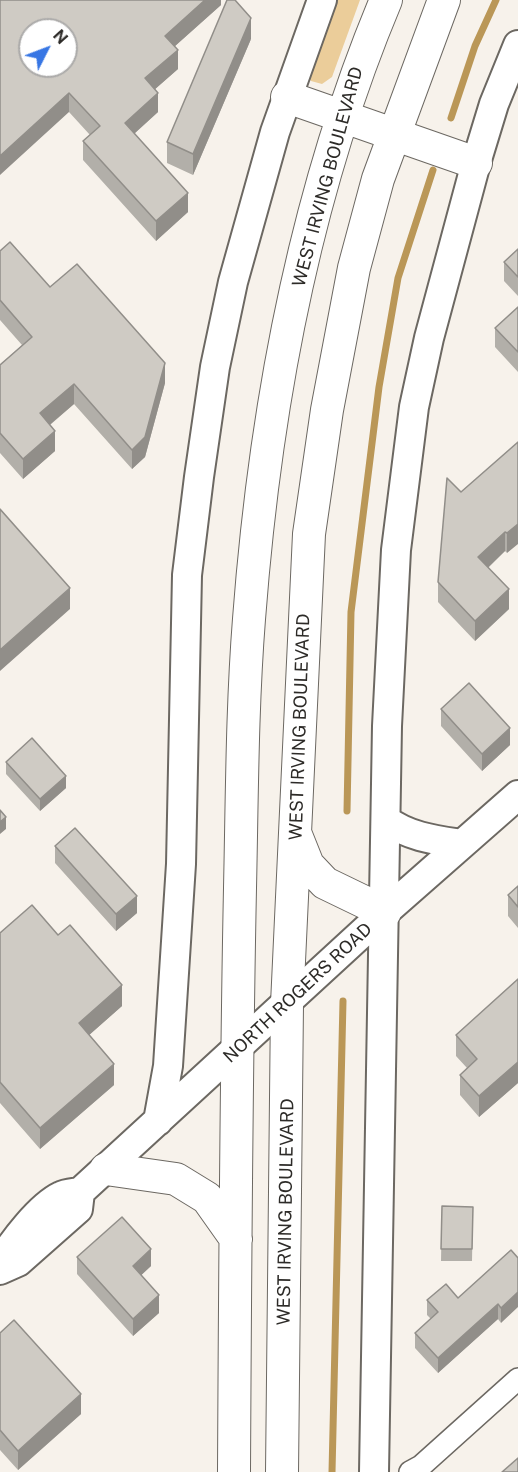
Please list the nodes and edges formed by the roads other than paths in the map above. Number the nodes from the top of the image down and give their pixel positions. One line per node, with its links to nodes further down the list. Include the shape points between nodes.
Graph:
1 (322, 0): 5 (street)
2 (386, 0): 6 (main road, WEST IRVING BOULEVARD, via 358,66)
3 (444, 0): 7 (main road, WEST IRVING BOULEVARD)
4 (518, 45): 8 (street)
5 (287, 98): 6 (main road); 16 (street, via 233,282 199,477 187,575 181,864 168,1066)
6 (343, 117): 7 (main road); 15 (main road, WEST IRVING BOULEVARD, via 306,243 273,408 262,486 248,621)
7 (393, 135): 8 (main road); 11 (main road, WEST IRVING BOULEVARD, via 354,268 309,534)
8 (476, 164): 10 (street, via 429,338 404,477 394,573)
9 (518, 795): 12 (street, NORTH ROGERS ROAD)
10 (386, 820): 12 (street, via 398,829 427,839); 13 (street)
11 (296, 835): 13 (main road, via 308,865 325,884); 14 (main road, WEST IRVING BOULEVARD)
12 (462, 844): 13 (street, NORTH ROGERS ROAD)
13 (385, 912): 14 (street, NORTH ROGERS ROAD); 25 (street)
14 (287, 1004): 15 (street, NORTH ROGERS ROAD); 24 (main road, WEST IRVING BOULEVARD)
15 (237, 1051): 16 (street, NORTH ROGERS ROAD); 19 (main road, WEST IRVING BOULEVARD)
16 (158, 1121): 17 (street, NORTH ROGERS ROAD)
17 (106, 1169): 18 (street, NORTH ROGERS ROAD); 19 (main road, via 176,1179 207,1198)
18 (80, 1192): 20 (street, NORTH ROGERS ROAD, via 61,1196 31,1222); 21 (street, NORTH ROGERS ROAD, via 78,1209 18,1262)
19 (236, 1239): 23 (main road, WEST IRVING BOULEVARD)
20 (0, 1264)
21 (0, 1270)
22 (518, 1378): 26 (street)
23 (234, 1472)
24 (282, 1472)
25 (375, 1472)
26 (410, 1472)

